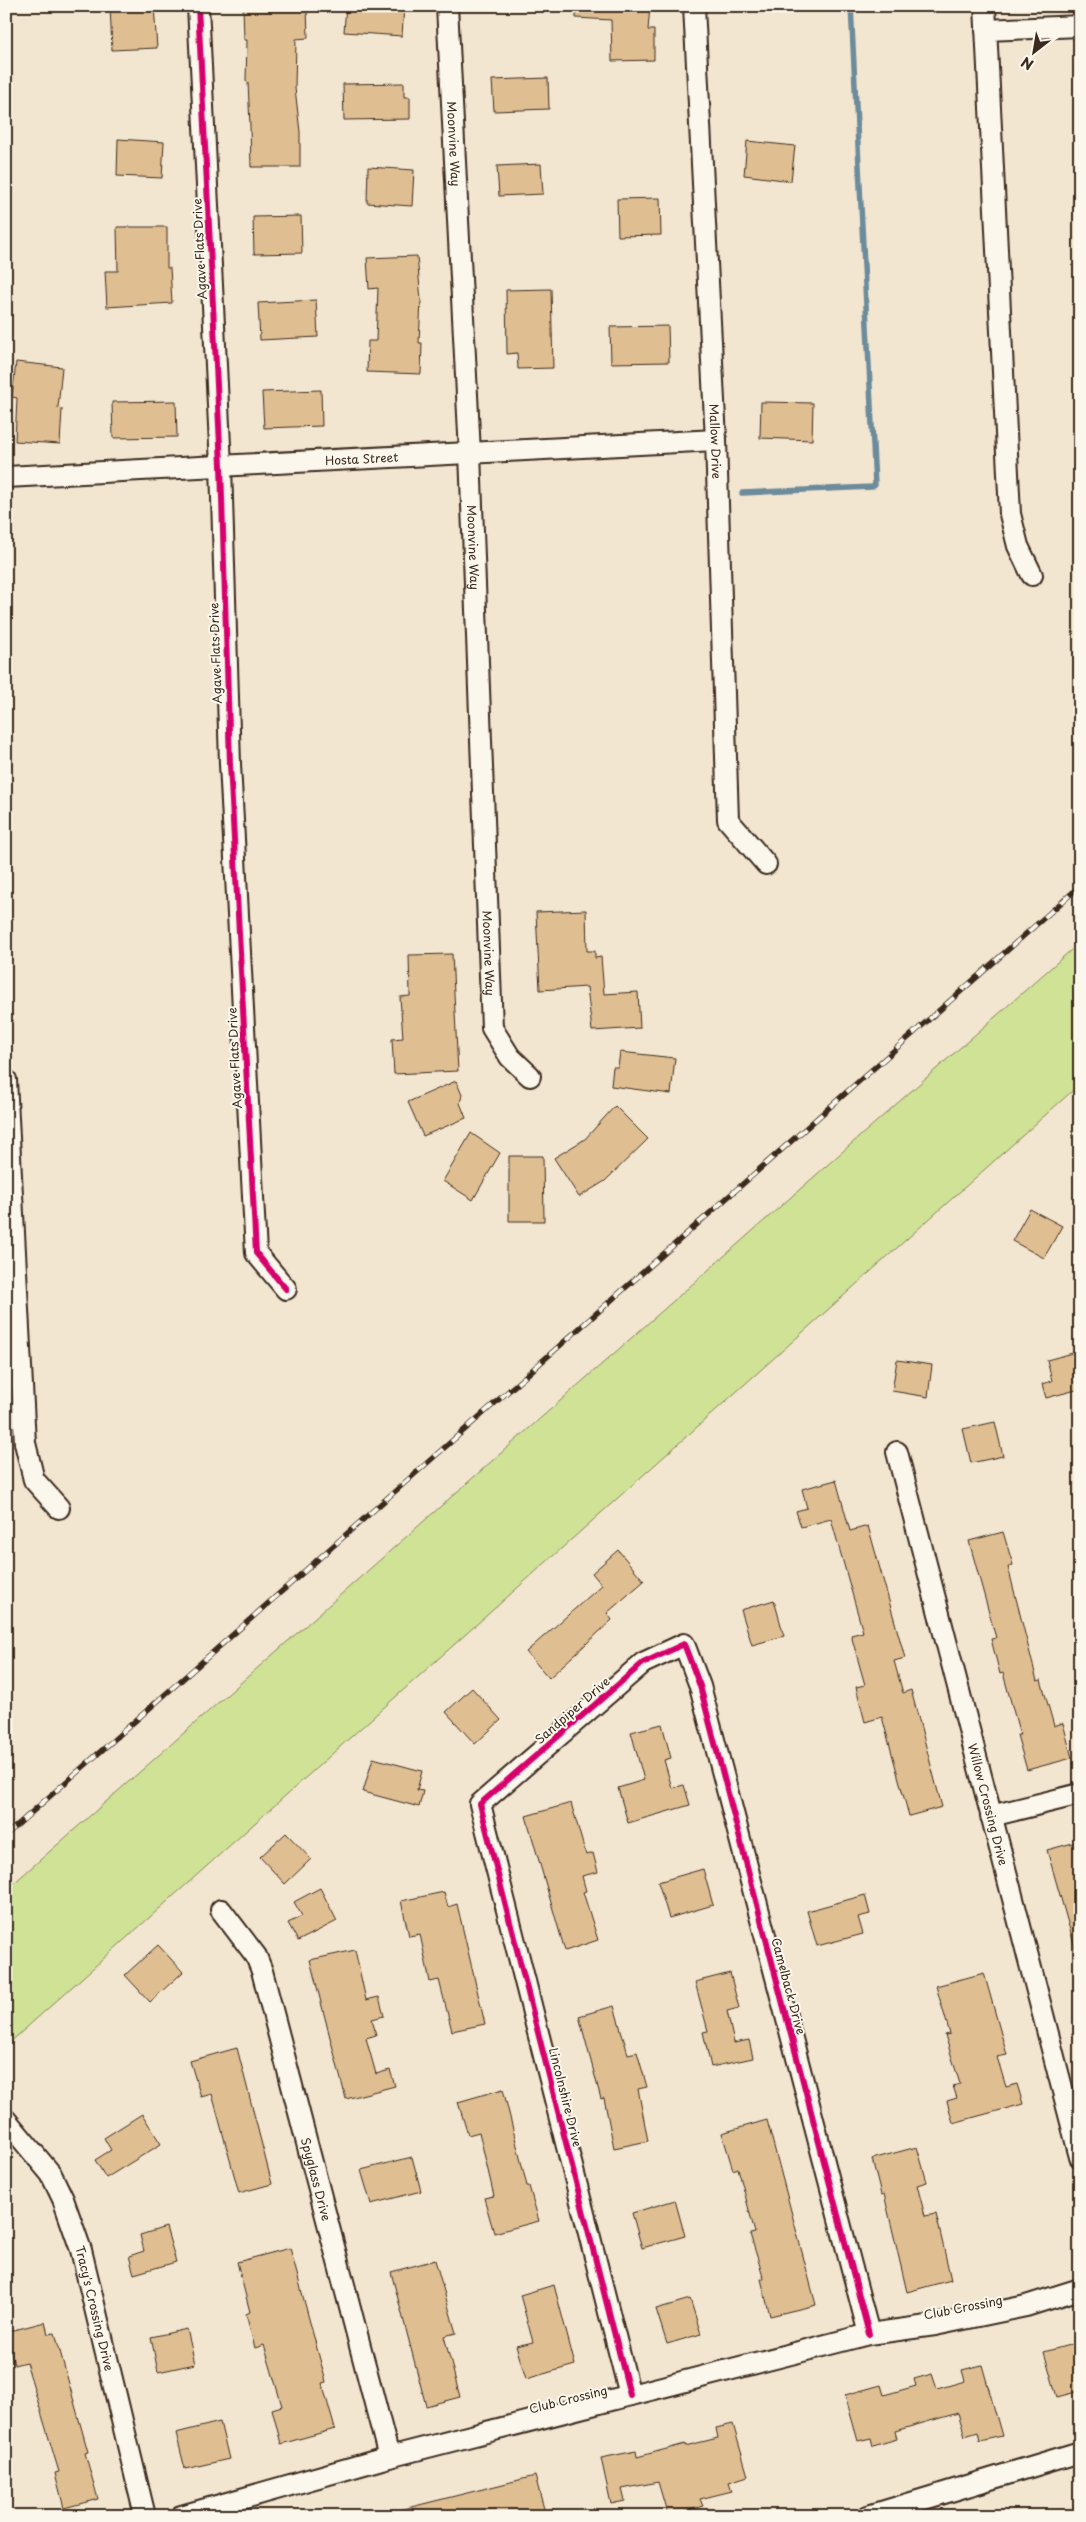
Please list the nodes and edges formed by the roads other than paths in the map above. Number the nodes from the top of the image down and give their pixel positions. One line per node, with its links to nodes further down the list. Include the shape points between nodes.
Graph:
1 (198, 6): 9 (street, Agave Flats Drive)
2 (447, 6): 8 (street, Moonvine Way)
3 (694, 6): 7 (street, Mallow Drive)
4 (985, 6): 6 (street)
5 (1080, 26): 6 (street)
6 (986, 30): 11 (street, via 1010,514 1018,546)
7 (716, 440): 8 (street, Hosta Street); 12 (street, Mallow Drive, via 728,820)
8 (470, 453): 9 (street, Hosta Street); 13 (street, Moonvine Way, via 492,1028 510,1056)
9 (222, 466): 10 (street, Hosta Street); 15 (street, Agave Flats Drive, via 230,764 256,1253)
10 (6, 477)
11 (1032, 575)
12 (766, 864)
13 (530, 1076)
14 (6, 1080): 17 (street, via 25,1443 34,1480)
15 (286, 1289)
16 (897, 1452): 21 (street, Willow Crossing Drive)
17 (59, 1508)
18 (684, 1644): 20 (street, Sandpiper Drive, via 643,1663); 26 (street, Camelback Drive, via 700,1686)
19 (1080, 1794): 21 (street)
20 (480, 1804): 27 (street, Lincolnshire Drive)
21 (991, 1816): 24 (street, Willow Crossing Drive)
22 (222, 1910): 29 (street, Spyglass Drive, via 256,1956 262,1971)
23 (6, 2120): 30 (street, Tracy's Crossing Drive, via 51,2174 75,2233)
24 (1080, 2157)
25 (1080, 2289): 26 (street, Club Crossing, via 1026,2306 935,2325)
26 (868, 2334): 27 (street, Club Crossing)
27 (630, 2395): 29 (street, Club Crossing)
28 (1080, 2452): 32 (street)
29 (389, 2457): 31 (street, Club Crossing)
30 (145, 2516)
31 (181, 2516)
32 (868, 2516)

